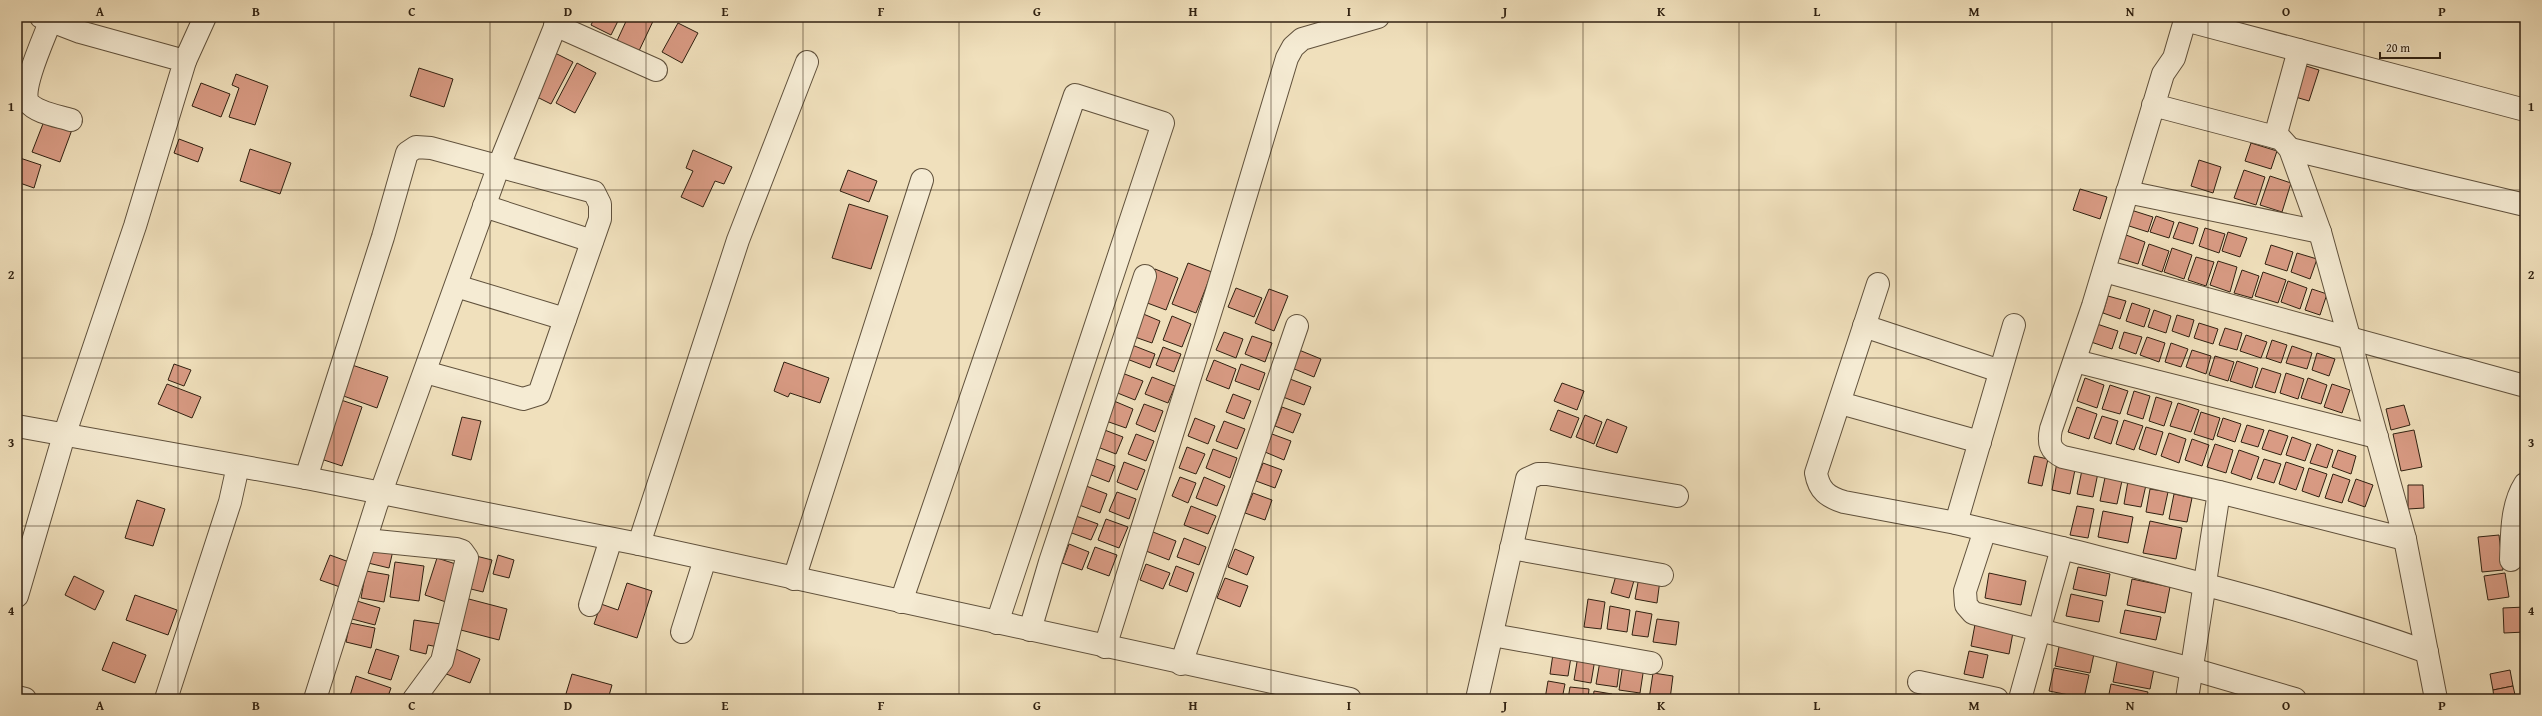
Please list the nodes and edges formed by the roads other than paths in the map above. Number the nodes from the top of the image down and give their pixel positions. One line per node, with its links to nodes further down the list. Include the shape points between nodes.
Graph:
1 (205, 17): 7 (street)
2 (1378, 17): 66 (street, via 1302,40 1293,47 1287,58)
3 (2180, 18): 6 (street); 10 (street, via 2161,52 2163,74)
4 (45, 19): 7 (street, via 80,32); 12 (street, via 26,97 28,102 38,109)
5 (557, 21): 9 (street); 14 (street)
6 (2299, 50): 11 (street); 13 (street)
7 (185, 61): 37 (street, via 135,226)
8 (807, 62): 49 (street, via 738,240)
9 (656, 70)
10 (2153, 105): 13 (street); 16 (street)
11 (2525, 110)
12 (71, 120)
13 (2282, 143): 17 (street); 19 (street)
14 (498, 168): 18 (street); 20 (street, via 594,192 600,204 600,219); 40 (street, via 421,147 411,148 407,153 383,237)
15 (922, 180): 56 (street)
16 (2127, 192): 19 (street); 21 (street)
17 (2525, 205)
18 (484, 206): 20 (street); 24 (street)
19 (2320, 232): 29 (street)
20 (592, 241): 25 (street)
21 (2104, 271): 29 (street); 30 (street)
22 (1145, 276): 62 (street)
23 (1878, 284): 28 (street)
24 (456, 286): 25 (street); 32 (street)
25 (565, 319): 32 (street, via 539,394 523,399)
26 (2014, 325): 31 (street)
27 (1296, 326): 69 (street)
28 (1864, 326): 31 (street); 34 (street)
29 (2349, 337): 33 (street); 36 (street)
30 (2075, 361): 36 (street); 42 (street, via 2052,430 2050,445 2053,450 2063,457)
31 (2000, 371): 38 (street)
32 (426, 372): 44 (street)
33 (2525, 386)
34 (1840, 403): 38 (street); 45 (street, via 1816,473 1817,482 1823,492 1844,502)
35 (17, 426): 37 (street)
36 (2377, 437): 48 (street)
37 (64, 438): 39 (street); 58 (street)
38 (1980, 442): 45 (street)
39 (237, 471): 40 (street); 74 (street, via 230,502)
40 (306, 478): 44 (street)
41 (2525, 484): 53 (street, via 2520,492 2516,510)
42 (2219, 492): 48 (street); 57 (street)
43 (1677, 496): 51 (street, via 1547,474 1531,476 1524,488)
44 (379, 500): 47 (street); 50 (street)
45 (1956, 523): 46 (street)
46 (1985, 530): 52 (street); 63 (street, via 1965,591 1966,604 1973,613)
47 (368, 534): 75 (street); 76 (street, via 456,549 462,551 467,558 442,661)
48 (2405, 539): 67 (street)
49 (639, 544): 50 (street); 54 (street)
50 (610, 546): 59 (street)
51 (1511, 548): 55 (street); 65 (street)
52 (2062, 548): 57 (street); 63 (street)
53 (2511, 560)
54 (704, 565): 56 (street); 64 (street)
55 (1662, 575)
56 (794, 579): 60 (street)
57 (2206, 584): 67 (street); 70 (street)
58 (17, 596)
59 (592, 598)
60 (901, 602): 61 (street); 61 (street, via 1075,95 1163,123)
61 (997, 623): 62 (street)
62 (1030, 630): 66 (street)
63 (2039, 630): 70 (street); 80 (street)
64 (682, 632)
65 (1492, 635): 68 (street); 78 (street)
66 (1105, 647): 69 (street)
67 (2427, 652): 83 (street)
68 (1650, 663)
69 (1181, 664): 77 (street)
70 (2192, 669): 81 (street); 82 (street)
71 (1919, 682): 79 (street)
72 (17, 697): 73 (street)
73 (25, 699)
74 (166, 699)
75 (316, 699)
76 (414, 699)
77 (1350, 699)
78 (1477, 699)
79 (1997, 699)
80 (2020, 699)
81 (2187, 699)
82 (2295, 699)
83 (2436, 699)

